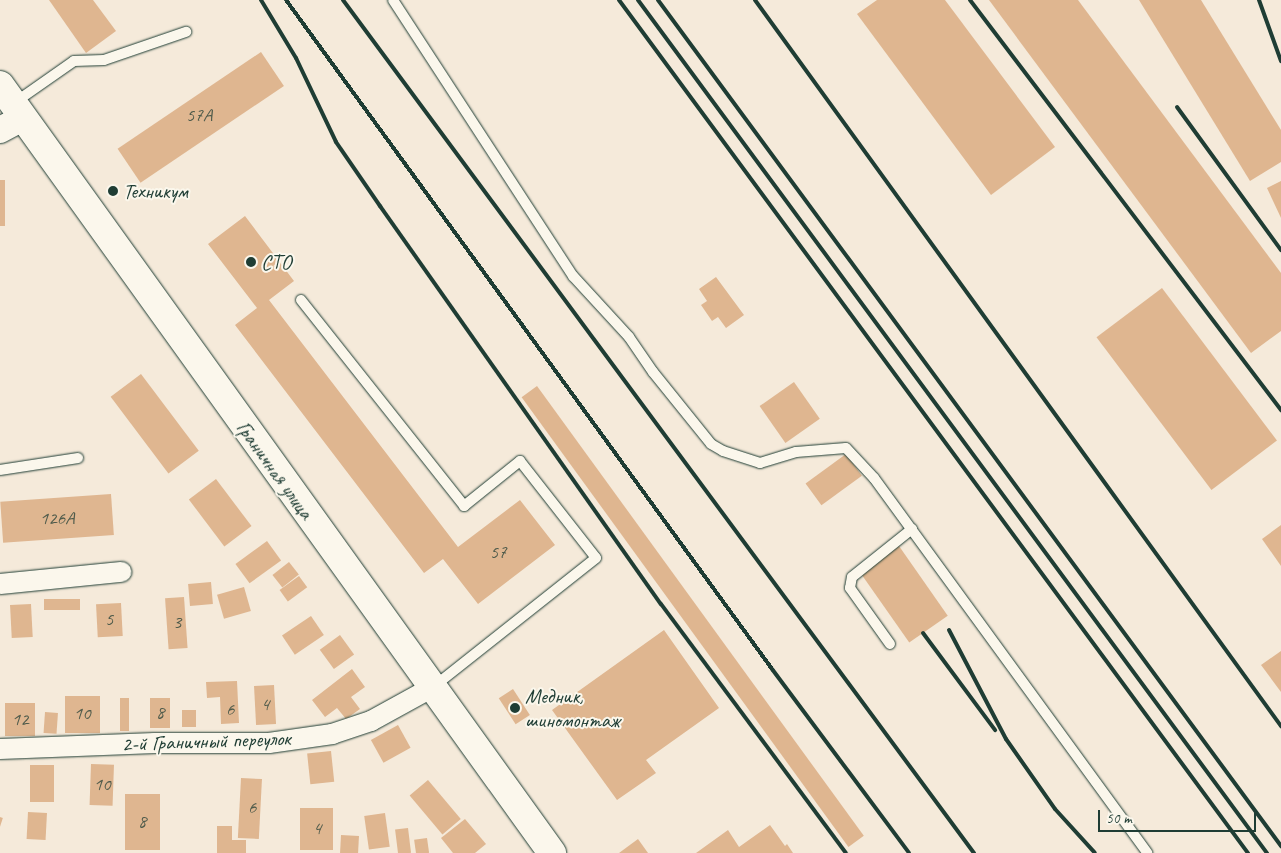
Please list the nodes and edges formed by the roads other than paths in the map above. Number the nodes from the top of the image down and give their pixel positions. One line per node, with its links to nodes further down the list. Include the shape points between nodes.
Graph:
1 (393, 0): 7 (lane, via 573,276 629,337 652,372 711,444 760,463 796,452 846,448 874,478)
2 (186, 32): 3 (lane, via 104,60 74,61)
3 (9, 109): 11 (main road, Граничная улица)
4 (301, 300): 11 (lane, via 464,506 520,461 596,558)
5 (78, 458): 6 (lane)
6 (0, 470)
7 (912, 529): 10 (lane, via 852,577 850,588); 14 (lane)
8 (121, 572): 9 (street)
9 (0, 584)
10 (890, 644)
11 (431, 688): 12 (street, 2-й Граничный переулок, via 371,721 332,734 269,743); 13 (main road, Граничная улица)
12 (0, 748)
13 (552, 853)
14 (1147, 853)

